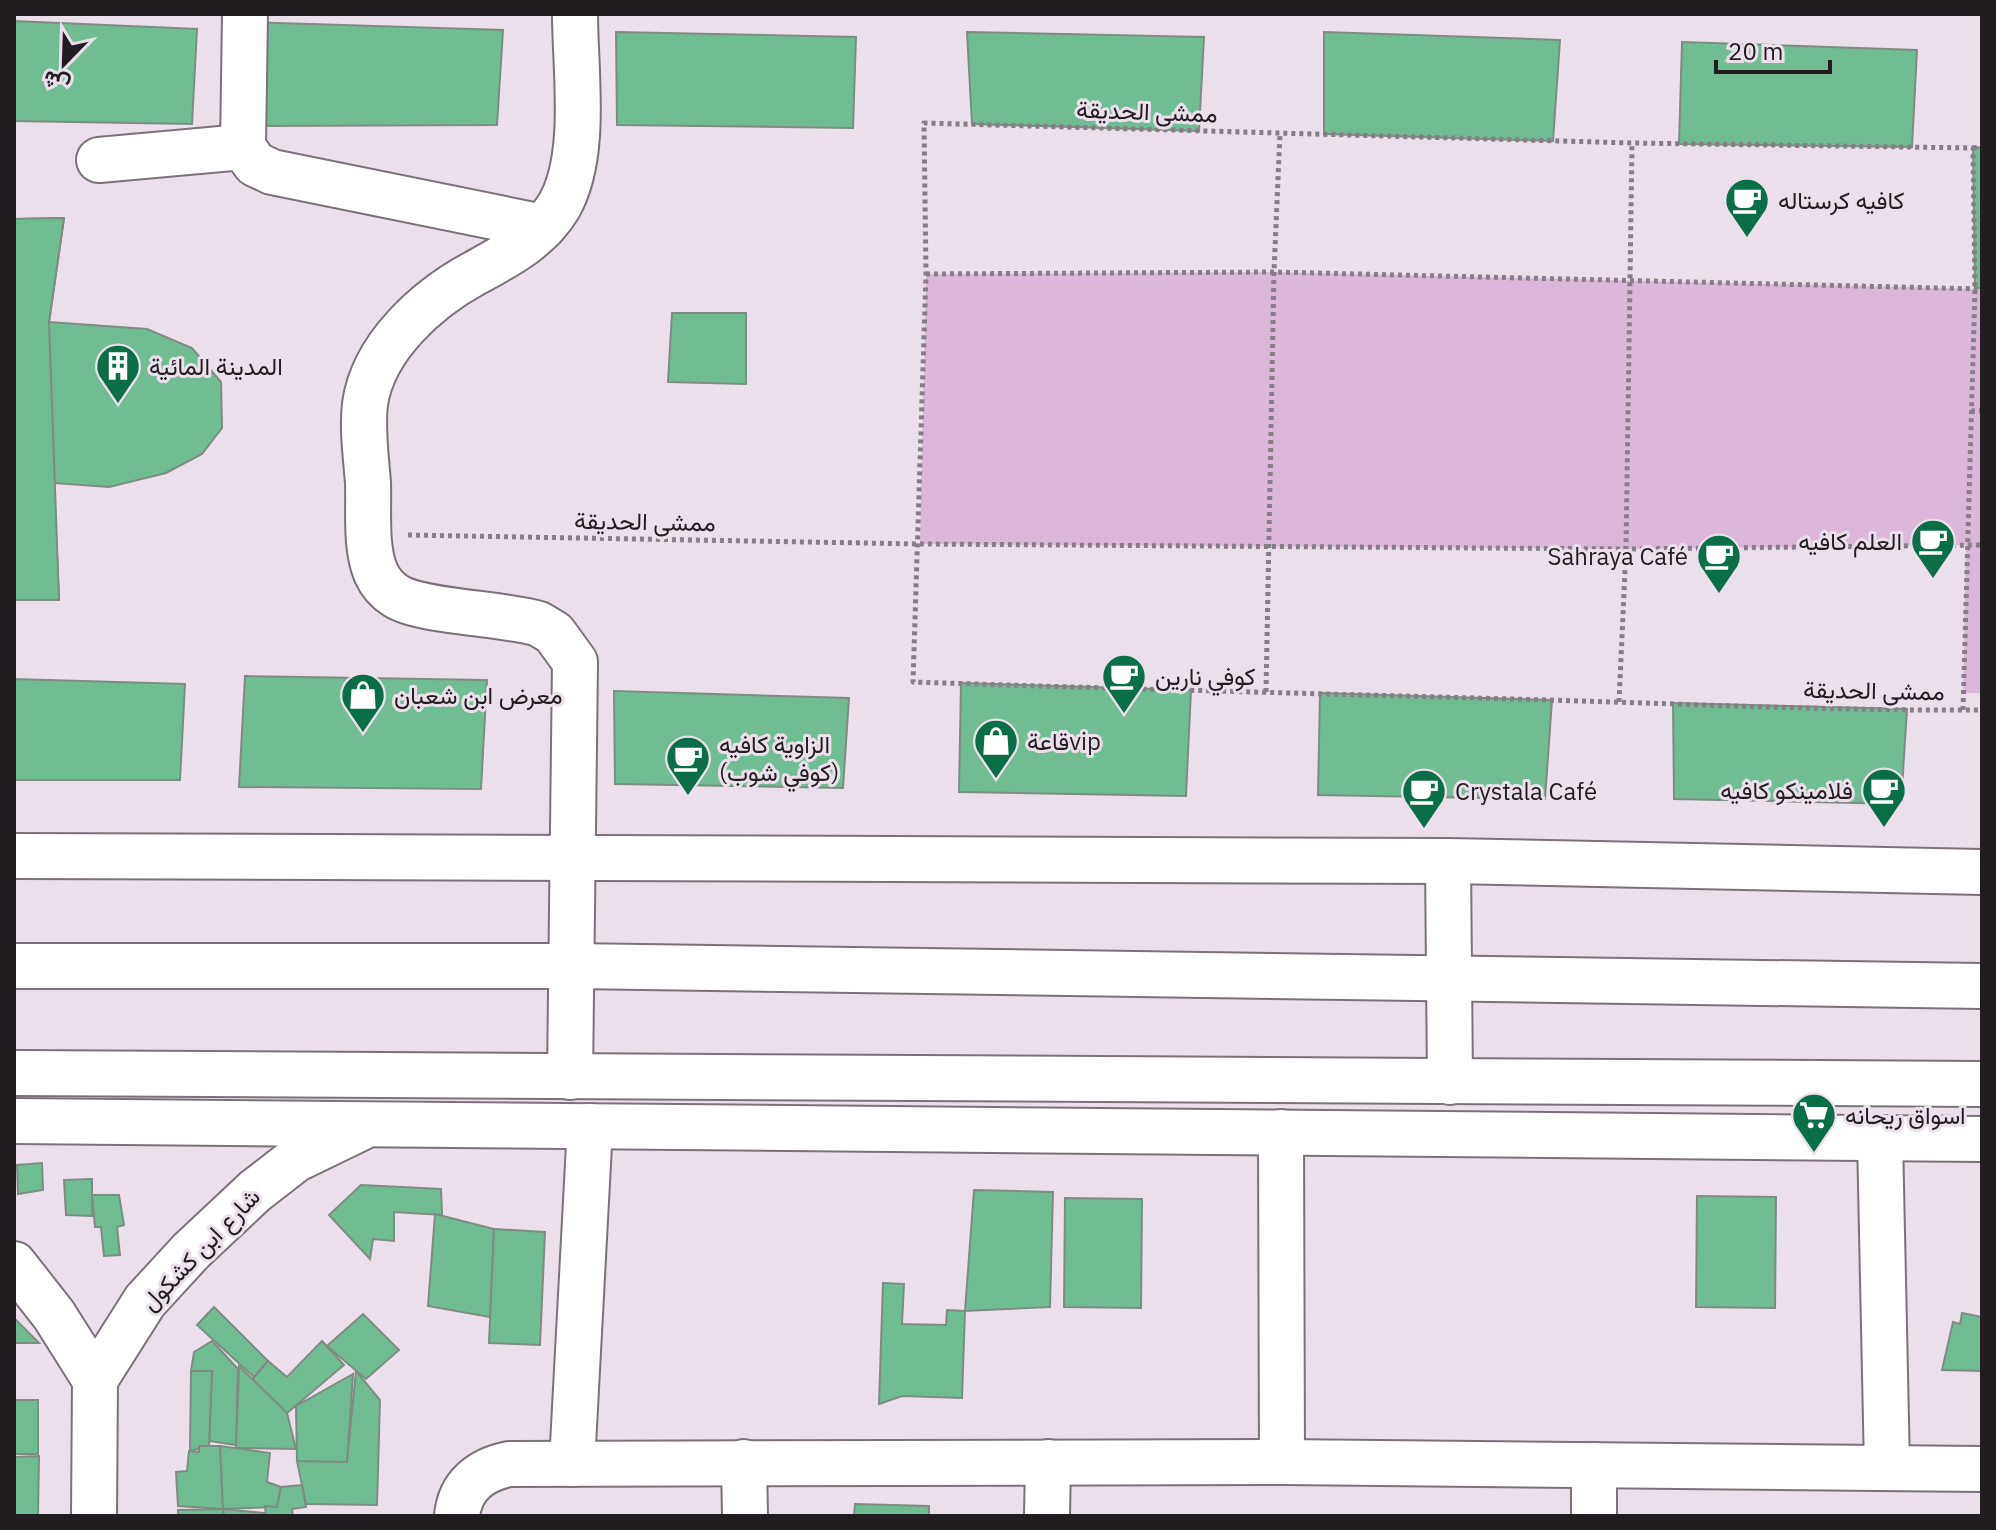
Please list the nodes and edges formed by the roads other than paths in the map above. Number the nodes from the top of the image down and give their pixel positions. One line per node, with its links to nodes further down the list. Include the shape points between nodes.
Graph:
1 (245, 14): 3 (street)
2 (575, 14): 5 (street, via 576,154 571,180)
3 (243, 147): 4 (street); 5 (street, via 255,164 272,172)
4 (99, 160)
5 (543, 227): 7 (street, via 514,252 441,296 377,364 365,405 371,535 376,572 396,596 522,618 554,633 566,646 575,662)
6 (14, 856): 7 (street)
7 (575, 858): 8 (street); 11 (street)
8 (1448, 861): 9 (street); 12 (street)
9 (1982, 872)
10 (14, 966): 11 (street)
11 (573, 966): 12 (street); 15 (street)
12 (1449, 980): 13 (street); 17 (street)
13 (1982, 986)
14 (14, 1073): 15 (street)
15 (570, 1077): 16 (street)
16 (997, 1080): 17 (street); 22 (street)
17 (1450, 1082): 18 (street)
18 (1982, 1084)
19 (14, 1121): 20 (street)
20 (371, 1124): 21 (street); 27 (street, شارع ابن كشكول, via 295,1160 255,1191 145,1301)
21 (590, 1126): 22 (street); 31 (street)
22 (996, 1128): 23 (street)
23 (1281, 1132): 24 (street); 30 (street)
24 (1880, 1138): 25 (street); 33 (street)
25 (1982, 1139)
26 (14, 1264): 27 (street)
27 (95, 1380): 35 (street)
28 (744, 1462): 29 (street); 31 (street); 37 (street)
29 (1048, 1462): 30 (street); 38 (street)
30 (1282, 1462): 32 (street)
31 (572, 1464): 36 (street, via 495,1467 463,1492)
32 (1594, 1465): 33 (street); 39 (street)
33 (1887, 1468): 34 (street)
34 (1982, 1469)
35 (94, 1516)
36 (457, 1516)
37 (745, 1516)
38 (1047, 1516)
39 (1594, 1516)

